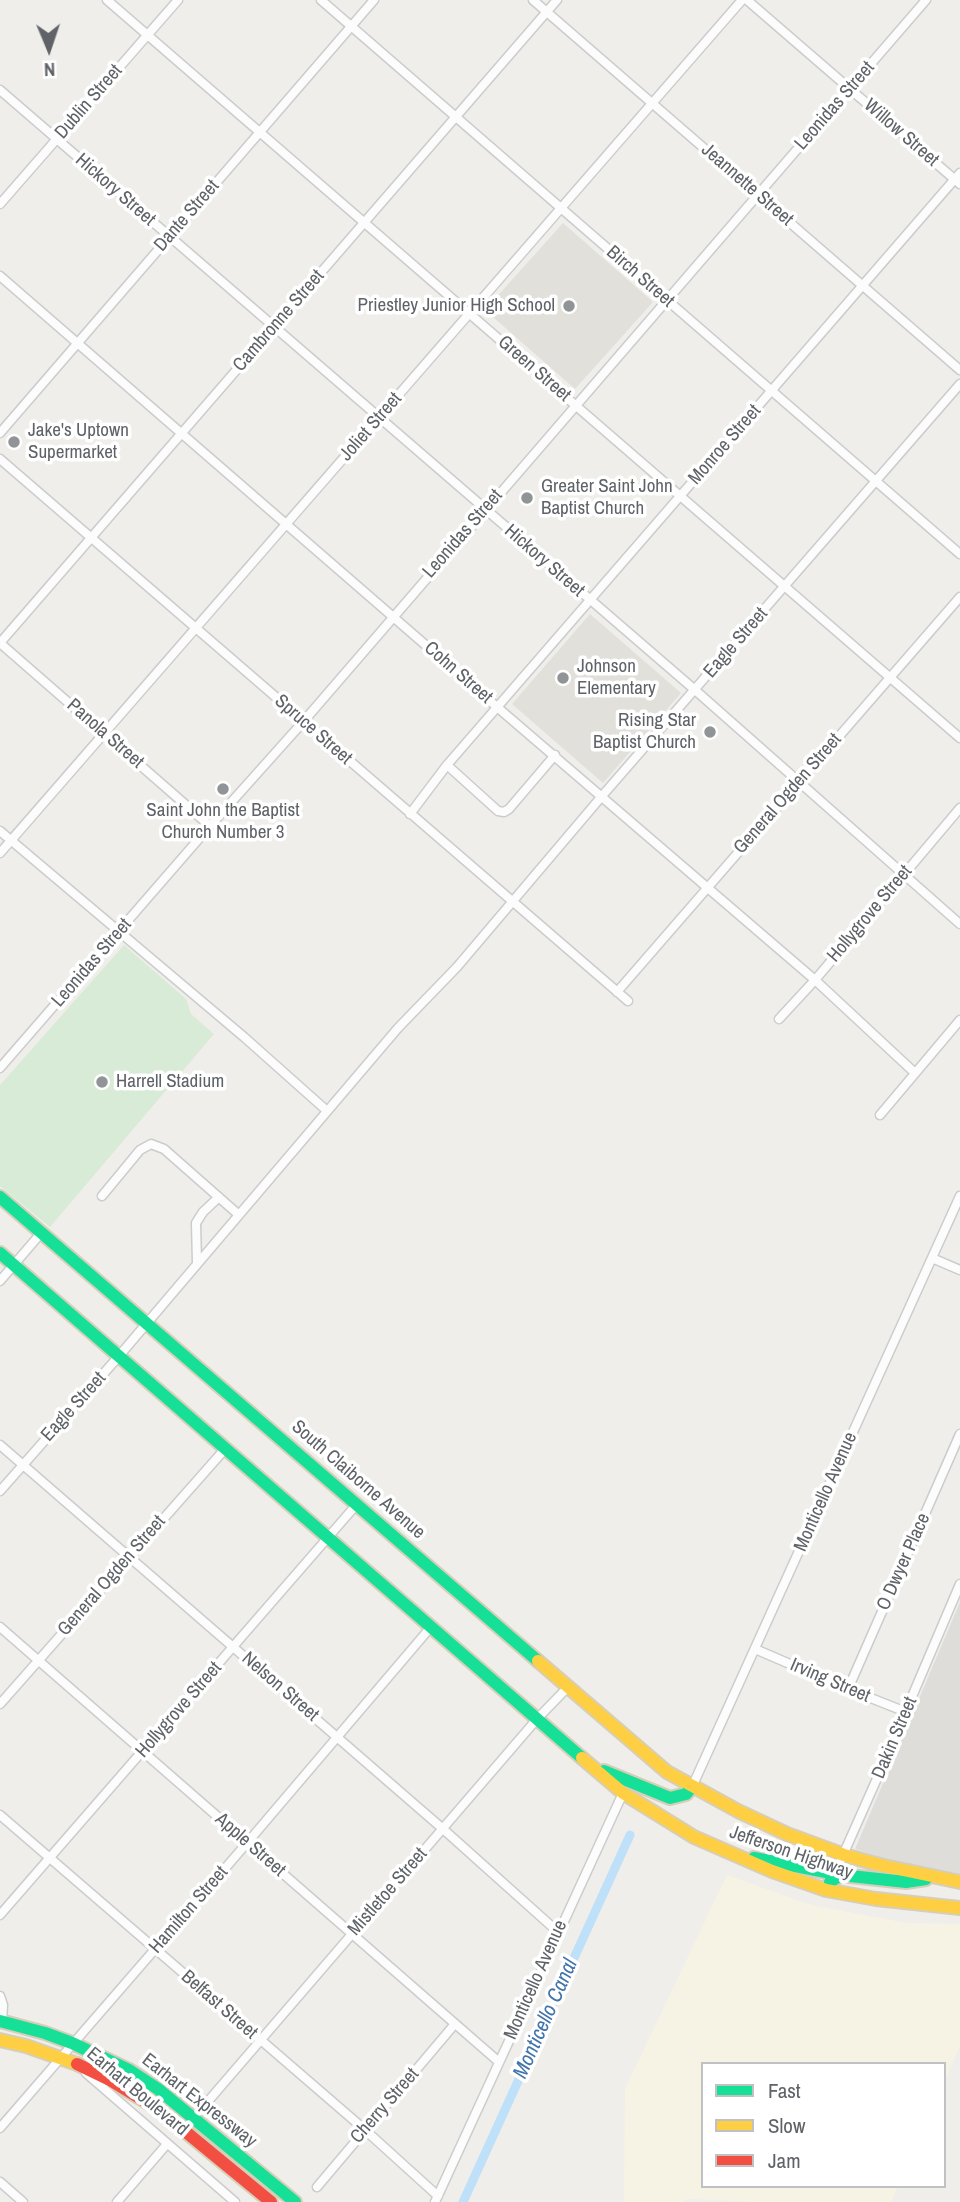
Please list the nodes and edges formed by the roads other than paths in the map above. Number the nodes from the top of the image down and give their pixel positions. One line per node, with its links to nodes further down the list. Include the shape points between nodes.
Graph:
1 (107, 0): 11 (street, Green Street)
2 (178, 0): 11 (street, Dublin Street)
3 (321, 0): 10 (street, Birch Street)
4 (374, 0): 10 (street, Dante Street)
5 (533, 0): 9 (street, Jeannette Street)
6 (557, 0): 9 (street, Cambronne Street)
7 (744, 0): 12 (street, Willow Street); 14 (street, Joliet Street)
8 (926, 0): 12 (street, Leonidas Street)
9 (547, 12): 14 (street, Jeannette Street); 15 (street, Cambronne Street)
10 (351, 26): 15 (street, Birch Street); 16 (street, Dante Street)
11 (148, 35): 16 (street, Green Street); 17 (street, Dublin Street)
12 (849, 89): 18 (street, Willow Street); 19 (street, Leonidas Street)
13 (0, 90): 17 (street, Hickory Street)
14 (652, 103): 19 (street, Jeannette Street); 21 (street, Joliet Street)
15 (456, 117): 21 (street, Birch Street); 22 (street, Cambronne Street)
16 (260, 132): 22 (street, Green Street); 23 (street, Dante Street)
17 (57, 139): 20 (street, Dublin Street); 23 (street, Hickory Street)
18 (958, 179): 25 (street, Monroe Street)
19 (758, 195): 25 (street, Jeannette Street); 26 (street, Leonidas Street)
20 (0, 204)
21 (561, 208): 26 (street, Birch Street); 27 (street, Joliet Street)
22 (365, 222): 27 (street, Green Street); 28 (street, Cambronne Street)
23 (169, 237): 28 (street, Hickory Street); 29 (street, Dante Street)
24 (0, 276): 29 (street, Cohn Street)
25 (863, 286): 30 (street, Jeannette Street); 32 (street, Monroe Street)
26 (667, 300): 32 (street, Birch Street); 33 (street, Leonidas Street)
27 (470, 313): 33 (street, Green Street); 34 (street, Joliet Street)
28 (274, 327): 34 (street, Hickory Street); 36 (street, Cambronne Street)
29 (78, 343): 35 (street, Dante Street); 36 (street, Cohn Street)
30 (960, 370)
31 (960, 384): 38 (street, Eagle Street)
32 (772, 391): 38 (street, Birch Street); 39 (street, Monroe Street)
33 (575, 405): 39 (street, Green Street); 40 (street, Leonidas Street)
34 (379, 418): 40 (street, Hickory Street); 41 (street, Joliet Street)
35 (0, 433)
36 (182, 433): 41 (street, Cohn Street); 42 (street, Cambronne Street)
37 (0, 459): 42 (street, Spruce Street)
38 (876, 481): 43 (street, Birch Street); 44 (street, Eagle Street)
39 (681, 496): 44 (street, Green Street); 46 (street, Monroe Street)
40 (485, 510): 46 (street, Hickory Street); 47 (street, Leonidas Street)
41 (286, 524): 47 (street, Cohn Street); 48 (street, Joliet Street)
42 (91, 538): 48 (street, Spruce Street); 49 (street, Cambronne Street)
43 (960, 554)
44 (785, 586): 50 (street, Green Street); 51 (street, Eagle Street)
45 (960, 597): 50 (street, General Ogden Street)
46 (590, 601): 51 (street, Hickory Street); 52 (street, Monroe Street)
47 (393, 616): 52 (street, Cohn Street); 53 (street, Leonidas Street)
48 (196, 628): 53 (street, Spruce Street); 54 (street, Joliet Street)
49 (0, 643): 54 (street, Panola Street)
50 (890, 677): 55 (street, Green Street); 58 (street, General Ogden Street)
51 (695, 690): 58 (street, Hickory Street); 59 (street, Eagle Street)
52 (497, 708): 56 (street, Cohn Street); 57 (street, Monroe Street)
53 (303, 722): 61 (street, Spruce Street); 62 (street, Leonidas Street)
54 (104, 734): 62 (street, Panola Street); 64 (street, Joliet Street)
55 (960, 738)
56 (555, 755): 57 (street, via 502,812); 59 (street, Cohn Street)
57 (447, 765): 61 (street, Monroe Street)
58 (799, 782): 66 (street, Hickory Street); 67 (street, General Ogden Street)
59 (602, 796): 67 (street, Cohn Street); 68 (street, Eagle Street)
60 (960, 808): 66 (street, Hollygrove Street)
61 (410, 814): 68 (street, Spruce Street)
62 (210, 826): 70 (street, Leonidas Street)
63 (0, 831): 64 (street)
64 (11, 841): 65 (street, Joliet Street); 70 (street)
65 (0, 853)
66 (903, 874): 69 (street, Hickory Street); 71 (street, Hollygrove Street)
67 (707, 887): 71 (street, Cohn Street); 72 (street, General Ogden Street)
68 (513, 902): 72 (street, Spruce Street); 78 (street, Eagle Street)
69 (960, 924)
70 (119, 932): 76 (street, Leonidas Street); 78 (street)
71 (815, 980): 74 (street, Hollygrove Street); 77 (street, Cohn Street)
72 (617, 992): 73 (street, Spruce Street)
73 (628, 1001)
74 (779, 1019)
75 (960, 1020): 77 (street)
76 (0, 1068)
77 (915, 1073): 79 (street)
78 (326, 1111): 84 (street, Eagle Street)
79 (880, 1115)
80 (102, 1196): 83 (street, via 140,1150 151,1144)
81 (960, 1196): 87 (street, Monticello Avenue)
82 (0, 1197): 85 (main road, South Claiborne Avenue)
83 (219, 1197): 84 (street); 88 (street, via 196,1223)
84 (239, 1214): 88 (street, Eagle Street)
85 (42, 1233): 89 (street); 92 (main road, South Claiborne Avenue)
86 (0, 1253): 89 (main road)
87 (932, 1258): 90 (street); 106 (street, Monticello Avenue)
88 (197, 1263): 92 (street, Eagle Street)
89 (14, 1265): 91 (street); 93 (main road)
90 (960, 1270)
91 (0, 1280)
92 (148, 1323): 93 (street, Eagle Street); 99 (main road, South Claiborne Avenue)
93 (119, 1356): 96 (main road); 97 (street, Eagle Street)
94 (960, 1434): 109 (street, O Dwyer Place)
95 (0, 1445): 97 (street, Nelson Street)
96 (225, 1449): 100 (main road); 101 (street, General Ogden Street)
97 (22, 1464): 98 (street, Eagle Street); 101 (street, Nelson Street)
98 (0, 1491)
99 (357, 1504): 100 (street, Hollygrove Street); 108 (main road, South Claiborne Avenue)
100 (327, 1538): 104 (main road); 105 (street, Hollygrove Street)
101 (129, 1556): 105 (street, Nelson Street); 107 (street, General Ogden Street)
102 (960, 1584): 111 (street, Dakin Street)
103 (0, 1627): 107 (street, Apple Street)
104 (430, 1628): 112 (main road); 113 (street, Hamilton Street)
105 (234, 1647): 113 (street, Nelson Street); 114 (street, Hollygrove Street)
106 (755, 1649): 109 (street, Irving Street); 116 (street, Monticello Avenue)
107 (38, 1660): 110 (street, General Ogden Street); 114 (street, Apple Street)
108 (568, 1687): 112 (street, Mistletoe Street); 116 (main road, South Claiborne Avenue, via 649,1758)
109 (848, 1689): 111 (street, Irving Street)
110 (0, 1704)
111 (906, 1712): 121 (street, Dakin Street)
112 (537, 1719): 115 (main road); 119 (street, Mistletoe Street)
113 (337, 1737): 119 (street, Nelson Street); 120 (street, Hamilton Street)
114 (143, 1751): 120 (street, Apple Street); 122 (street, Hollygrove Street)
115 (595, 1768): 116 (main road, via 670,1798 686,1794); 117 (main road)
116 (692, 1787): 121 (main road, Jefferson Highway)
117 (622, 1793): 123 (main road, Jefferson Highway, via 694,1837); 130 (street, Monticello Avenue)
118 (0, 1815): 122 (street, Belfast Street)
119 (443, 1829): 130 (street, Nelson Street); 131 (street, Mistletoe Street)
120 (247, 1843): 131 (street, Apple Street); 132 (street, Hamilton Street)
121 (844, 1855): 124 (street, Dakin Street); 125 (main road, Jefferson Highway)
122 (50, 1858): 129 (street, Hollygrove Street); 132 (street, Belfast Street)
123 (744, 1859): 124 (main road, via 826,1872); 127 (main road, Jefferson Highway)
124 (837, 1869): 127 (street, Dakin Street)
125 (933, 1877): 126 (main road, Jefferson Highway); 127 (main road, via 906,1881 841,1875)
126 (960, 1881)
127 (828, 1886): 128 (main road, Jefferson Highway, via 876,1899)
128 (960, 1908)
129 (0, 1915)
130 (558, 1932): 140 (street, Monticello Avenue)
131 (352, 1934): 135 (street, Apple Street); 136 (street, Mistletoe Street)
132 (155, 1949): 136 (street, Belfast Street); 138 (street, Hamilton Street)
133 (0, 1996): 134 (street)
134 (1, 2021): 138 (main road, Earhart Boulevard)
135 (454, 2025): 140 (street, Apple Street); 144 (street, Cherry Street)
136 (259, 2039): 142 (street, Mistletoe Street); 144 (street, Belfast Street)
137 (0, 2040): 139 (main road, Earhart Boulevard)
138 (72, 2043): 139 (street, Hamilton Street); 153 (main road, Earhart Expressway, via 158,2089)
139 (60, 2057): 141 (main road, Earhart Boulevard); 143 (street, Hamilton Street)
140 (499, 2062): 149 (street, Monticello Avenue)
141 (77, 2064): 145 (street, Earhart Boulevard); 148 (main road, Earhart Expressway, via 158,2109)
142 (210, 2099)
143 (0, 2128)
144 (364, 2129): 147 (street, Cherry Street); 149 (street, Belfast Street)
145 (167, 2144): 151 (street); 152 (street, Earhart Boulevard)
146 (0, 2182): 150 (street)
147 (317, 2187)
148 (266, 2198)
149 (436, 2199)
150 (23, 2202)
151 (117, 2202)
152 (235, 2202)
153 (295, 2202)

